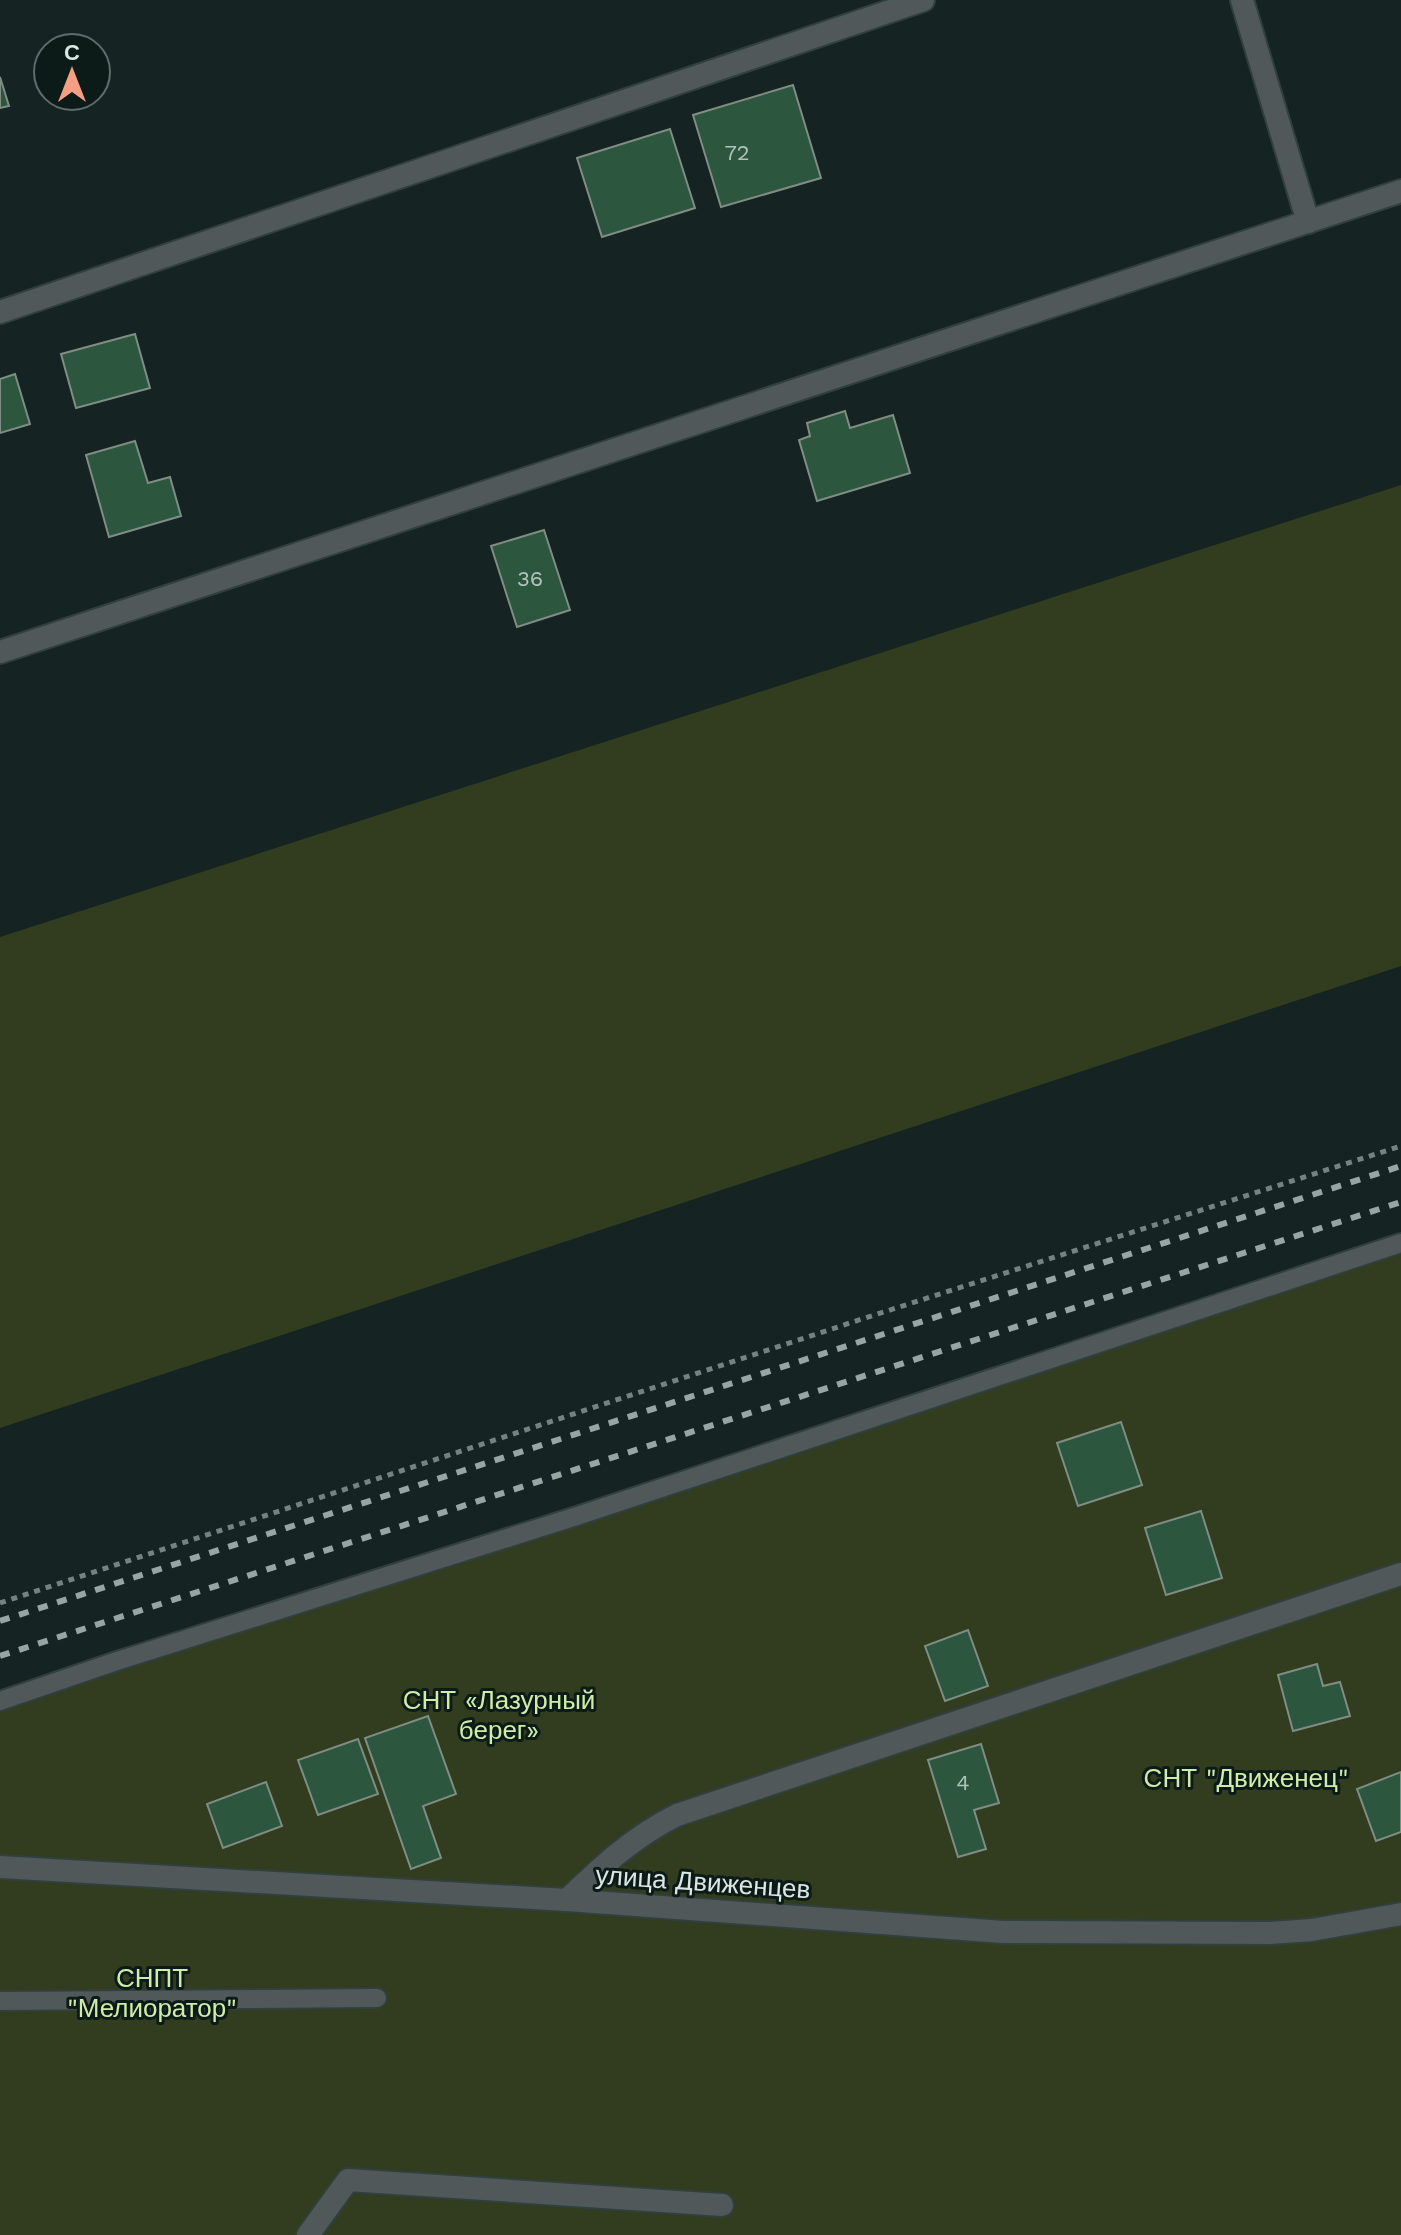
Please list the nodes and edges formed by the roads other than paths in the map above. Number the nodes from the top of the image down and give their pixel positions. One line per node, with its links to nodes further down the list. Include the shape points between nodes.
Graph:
1 (923, 0): 5 (street)
2 (1242, 0): 4 (street)
3 (1401, 191): 4 (street)
4 (1308, 222): 6 (street)
5 (0, 312)
6 (0, 652)
7 (1401, 1243): 9 (lane)
8 (1401, 1574): 11 (street, via 677,1815 620,1849)
9 (0, 1701)
10 (0, 1867): 11 (street, улица Движенцев)
11 (567, 1900): 12 (street, улица Движенцев, via 1003,1932 1270,1933)
12 (1401, 1914)
13 (377, 1998): 14 (lane)
14 (0, 2001)
15 (722, 2205): 16 (street, via 348,2180)
16 (308, 2235)

